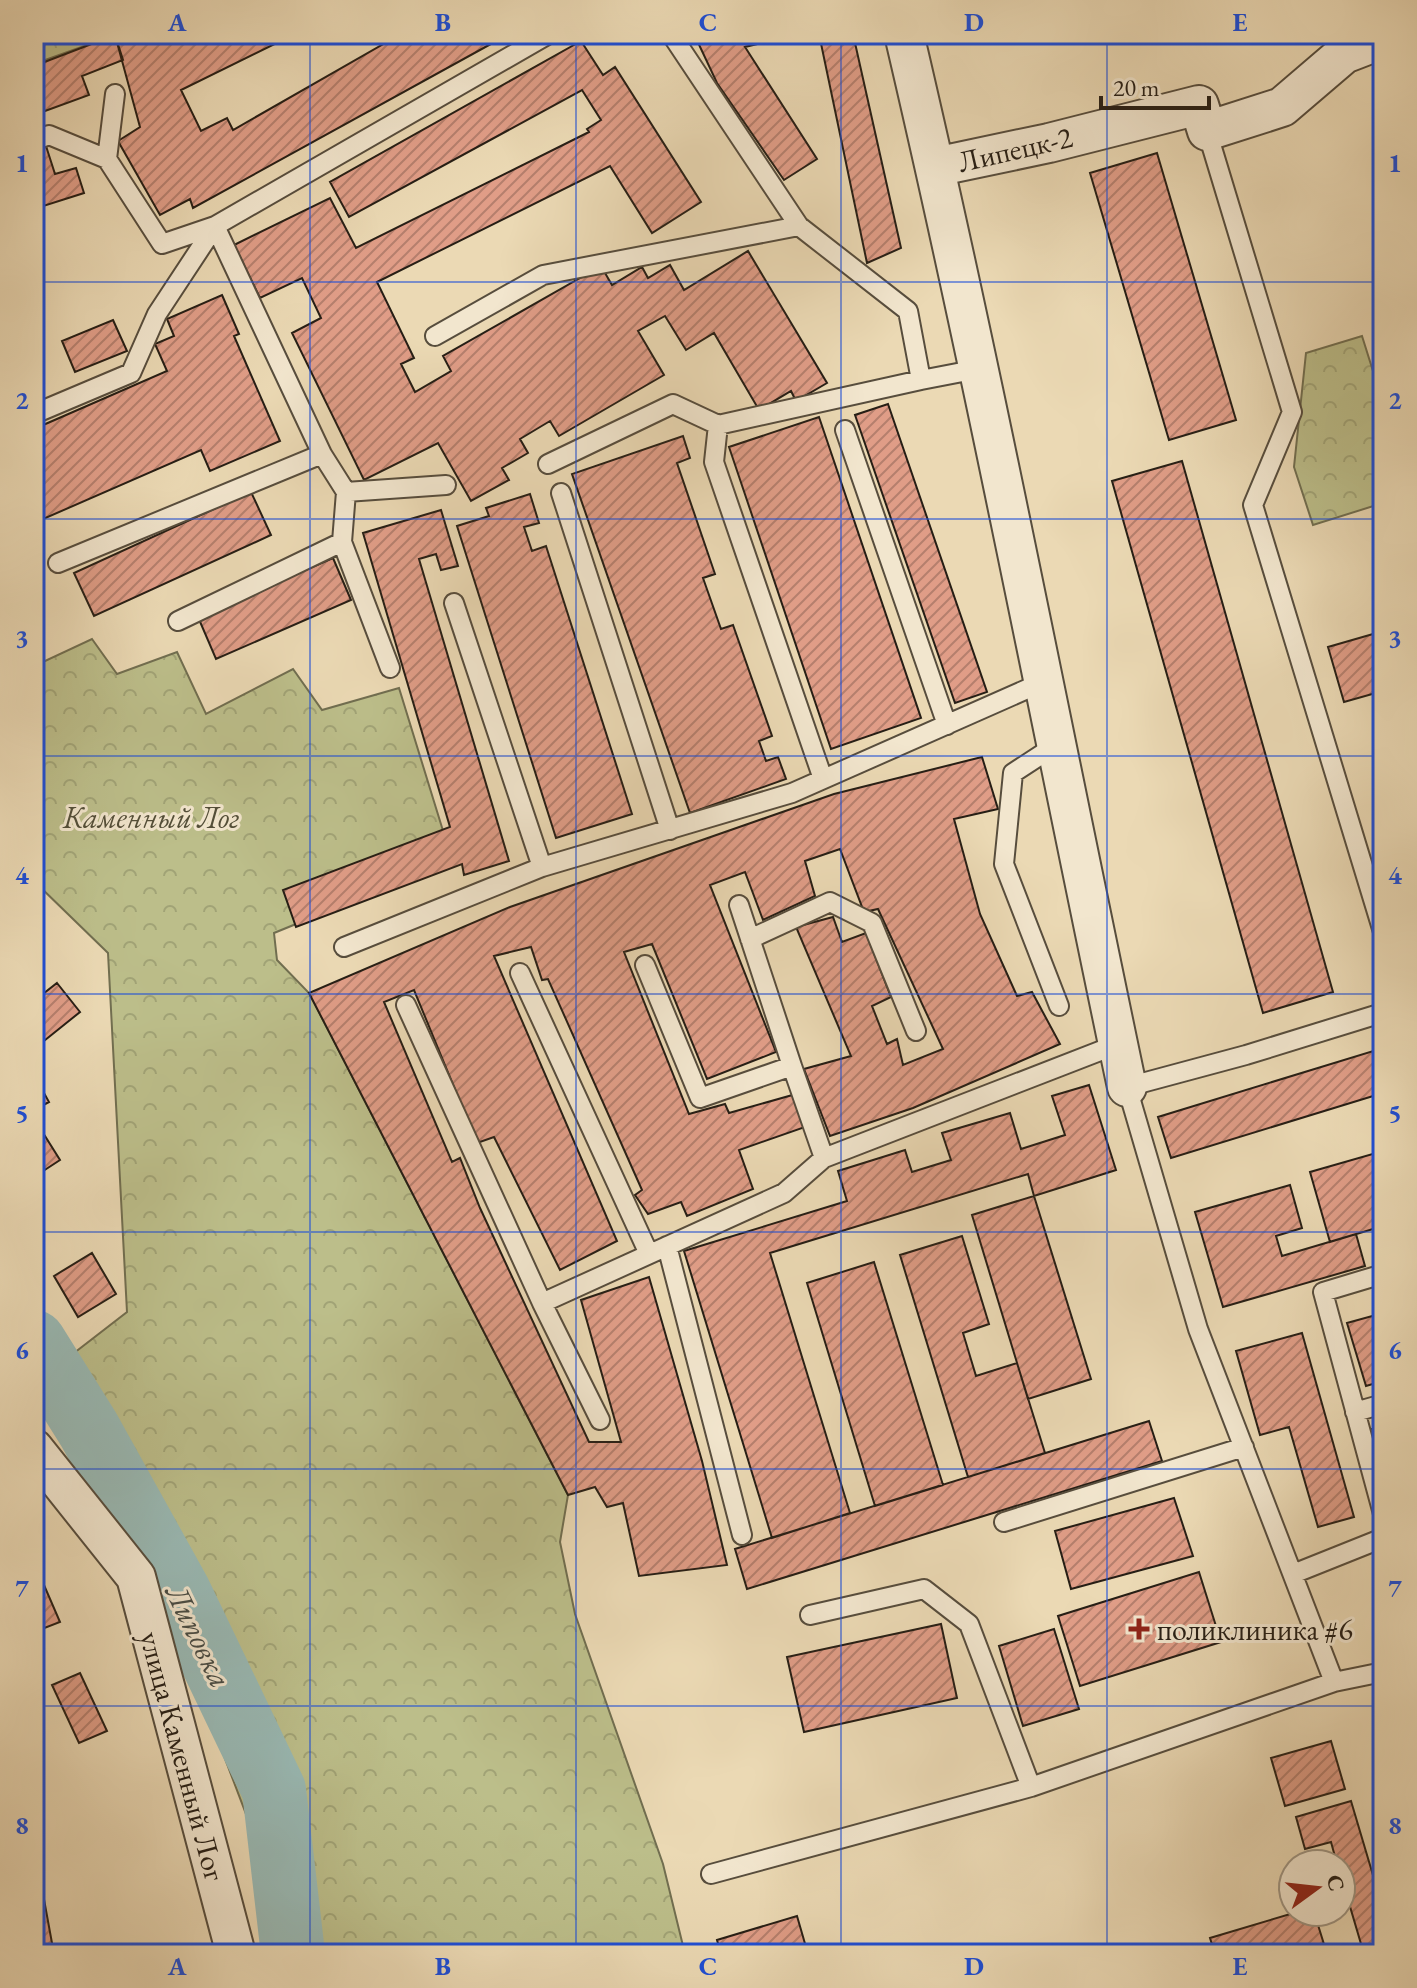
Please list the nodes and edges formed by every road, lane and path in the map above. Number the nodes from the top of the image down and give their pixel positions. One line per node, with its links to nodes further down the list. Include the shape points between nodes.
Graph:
1 (549, 34): 10 (lane)
2 (671, 34): 11 (lane)
3 (904, 34): 9 (street)
4 (1383, 39): 6 (street, via 1344,54 1282,107)
5 (115, 94): 8 (lane)
6 (1207, 131): 9 (street, Липецк-2, via 1199,105); 35 (lane, via 1292,412 1253,505)
7 (34, 141): 8 (lane, via 49,135)
8 (107, 159): 10 (lane, via 162,244)
9 (935, 167): 13 (street)
10 (215, 226): 15 (lane, via 157,314 131,373); 18 (lane)
11 (799, 226): 12 (lane, via 543,275); 14 (lane, via 908,311)
12 (435, 336)
13 (978, 369): 14 (lane); 28 (street)
14 (921, 380): 16 (lane)
15 (34, 414)
16 (718, 425): 19 (lane, via 673,404); 31 (lane, via 714,462)
17 (845, 430): 29 (lane)
18 (322, 454): 21 (lane); 24 (lane)
19 (548, 464)
20 (446, 485): 21 (lane)
21 (346, 492): 23 (lane)
22 (561, 493): 32 (lane)
23 (342, 542): 26 (lane); 27 (lane)
24 (58, 563)
25 (454, 603): 33 (lane)
26 (178, 621)
27 (390, 668)
28 (1043, 682): 29 (lane); 30 (street)
29 (947, 725): 31 (lane)
30 (1056, 745): 41 (lane, via 1013,773 1004,864); 44 (street)
31 (823, 779): 32 (lane)
32 (670, 830): 33 (lane)
33 (542, 867): 37 (lane)
34 (739, 905): 36 (lane)
35 (1383, 932)
36 (750, 939): 43 (lane, via 830,902 872,923); 45 (lane)
37 (344, 947)
38 (645, 965): 45 (lane, via 700,1098)
39 (520, 973): 49 (lane)
40 (406, 1005): 51 (lane)
41 (1059, 1006)
42 (1383, 1011): 46 (lane)
43 (916, 1031)
44 (1118, 1044): 46 (street); 47 (lane)
45 (792, 1066): 47 (lane)
46 (1127, 1087): 55 (lane, via 1198,1329)
47 (824, 1158): 48 (lane, via 784,1193)
48 (667, 1246): 49 (lane); 59 (lane)
49 (649, 1254): 51 (lane)
50 (1383, 1274): 53 (lane, via 1323,1292)
51 (542, 1303): 54 (lane)
52 (1383, 1404): 53 (lane)
53 (1355, 1412): 57 (lane)
54 (600, 1420)
55 (1244, 1447): 58 (lane); 61 (lane)
56 (34, 1449): 67 (street, улица Каменный Лог, via 136,1577)
57 (1383, 1514)
58 (1004, 1522)
59 (742, 1535)
60 (1383, 1538): 61 (lane)
61 (1293, 1574): 64 (lane)
62 (810, 1615): 65 (lane, via 924,1589 969,1624)
63 (1383, 1672): 64 (lane)
64 (1334, 1682): 65 (lane)
65 (1031, 1787): 66 (lane)
66 (711, 1874)
67 (236, 1954)

